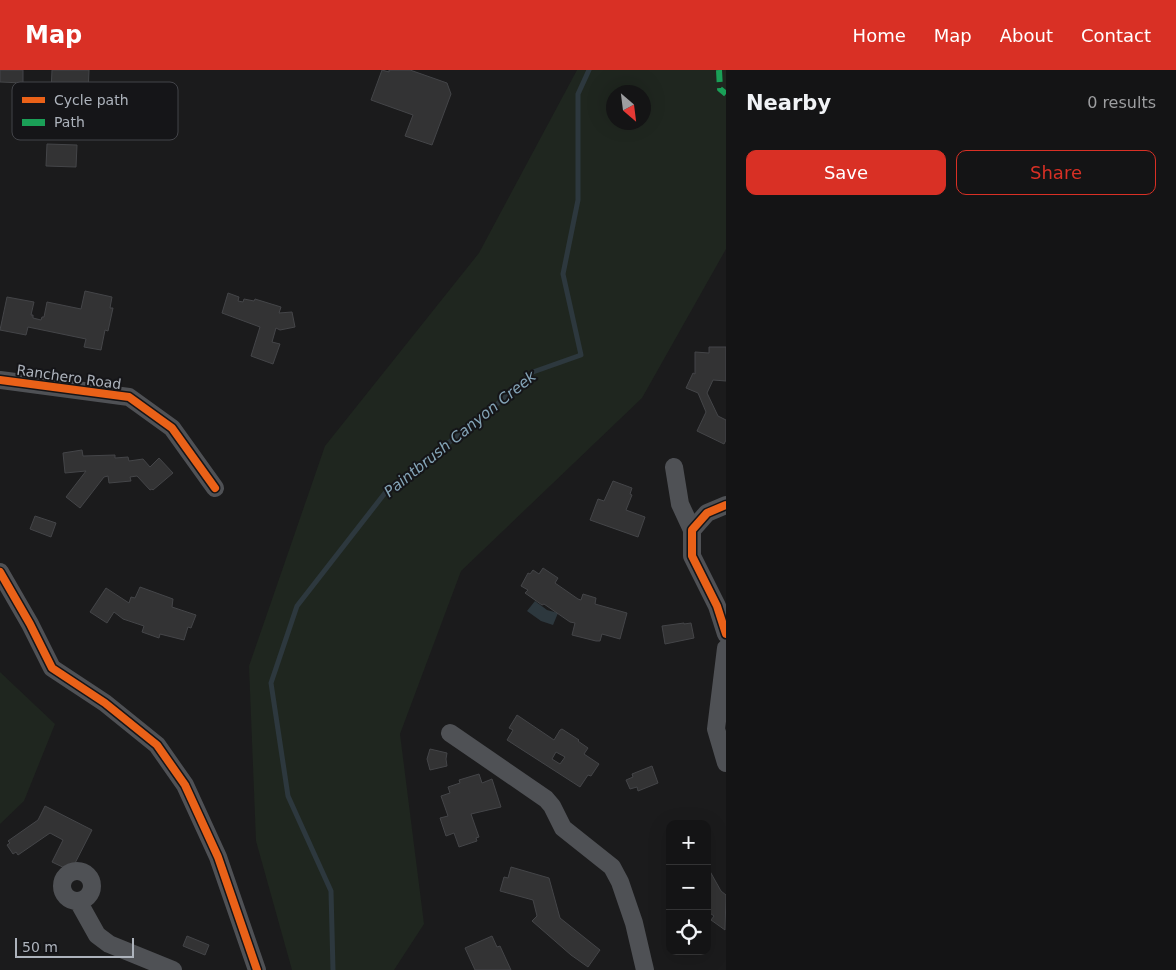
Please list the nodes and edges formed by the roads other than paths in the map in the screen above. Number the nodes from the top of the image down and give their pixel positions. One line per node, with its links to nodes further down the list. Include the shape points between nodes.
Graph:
1 (0, 380): 3 (street, Ranchero Road, via 129,398 172,428)
2 (674, 467): 5 (street, via 680,504)
3 (215, 488)
4 (726, 505): 5 (street, via 707,513)
5 (692, 530): 7 (street, via 692,556 717,606)
6 (0, 572): 13 (street, via 52,668 105,703 157,745 185,785 218,857)
7 (726, 634)
8 (726, 648): 10 (street, via 716,729)
9 (450, 733): 14 (street, via 546,799 563,828 612,867 634,924)
10 (726, 763)
11 (78, 901): 12 (street, via 97,935 109,944)
12 (173, 970)
13 (257, 970)
14 (645, 970)

